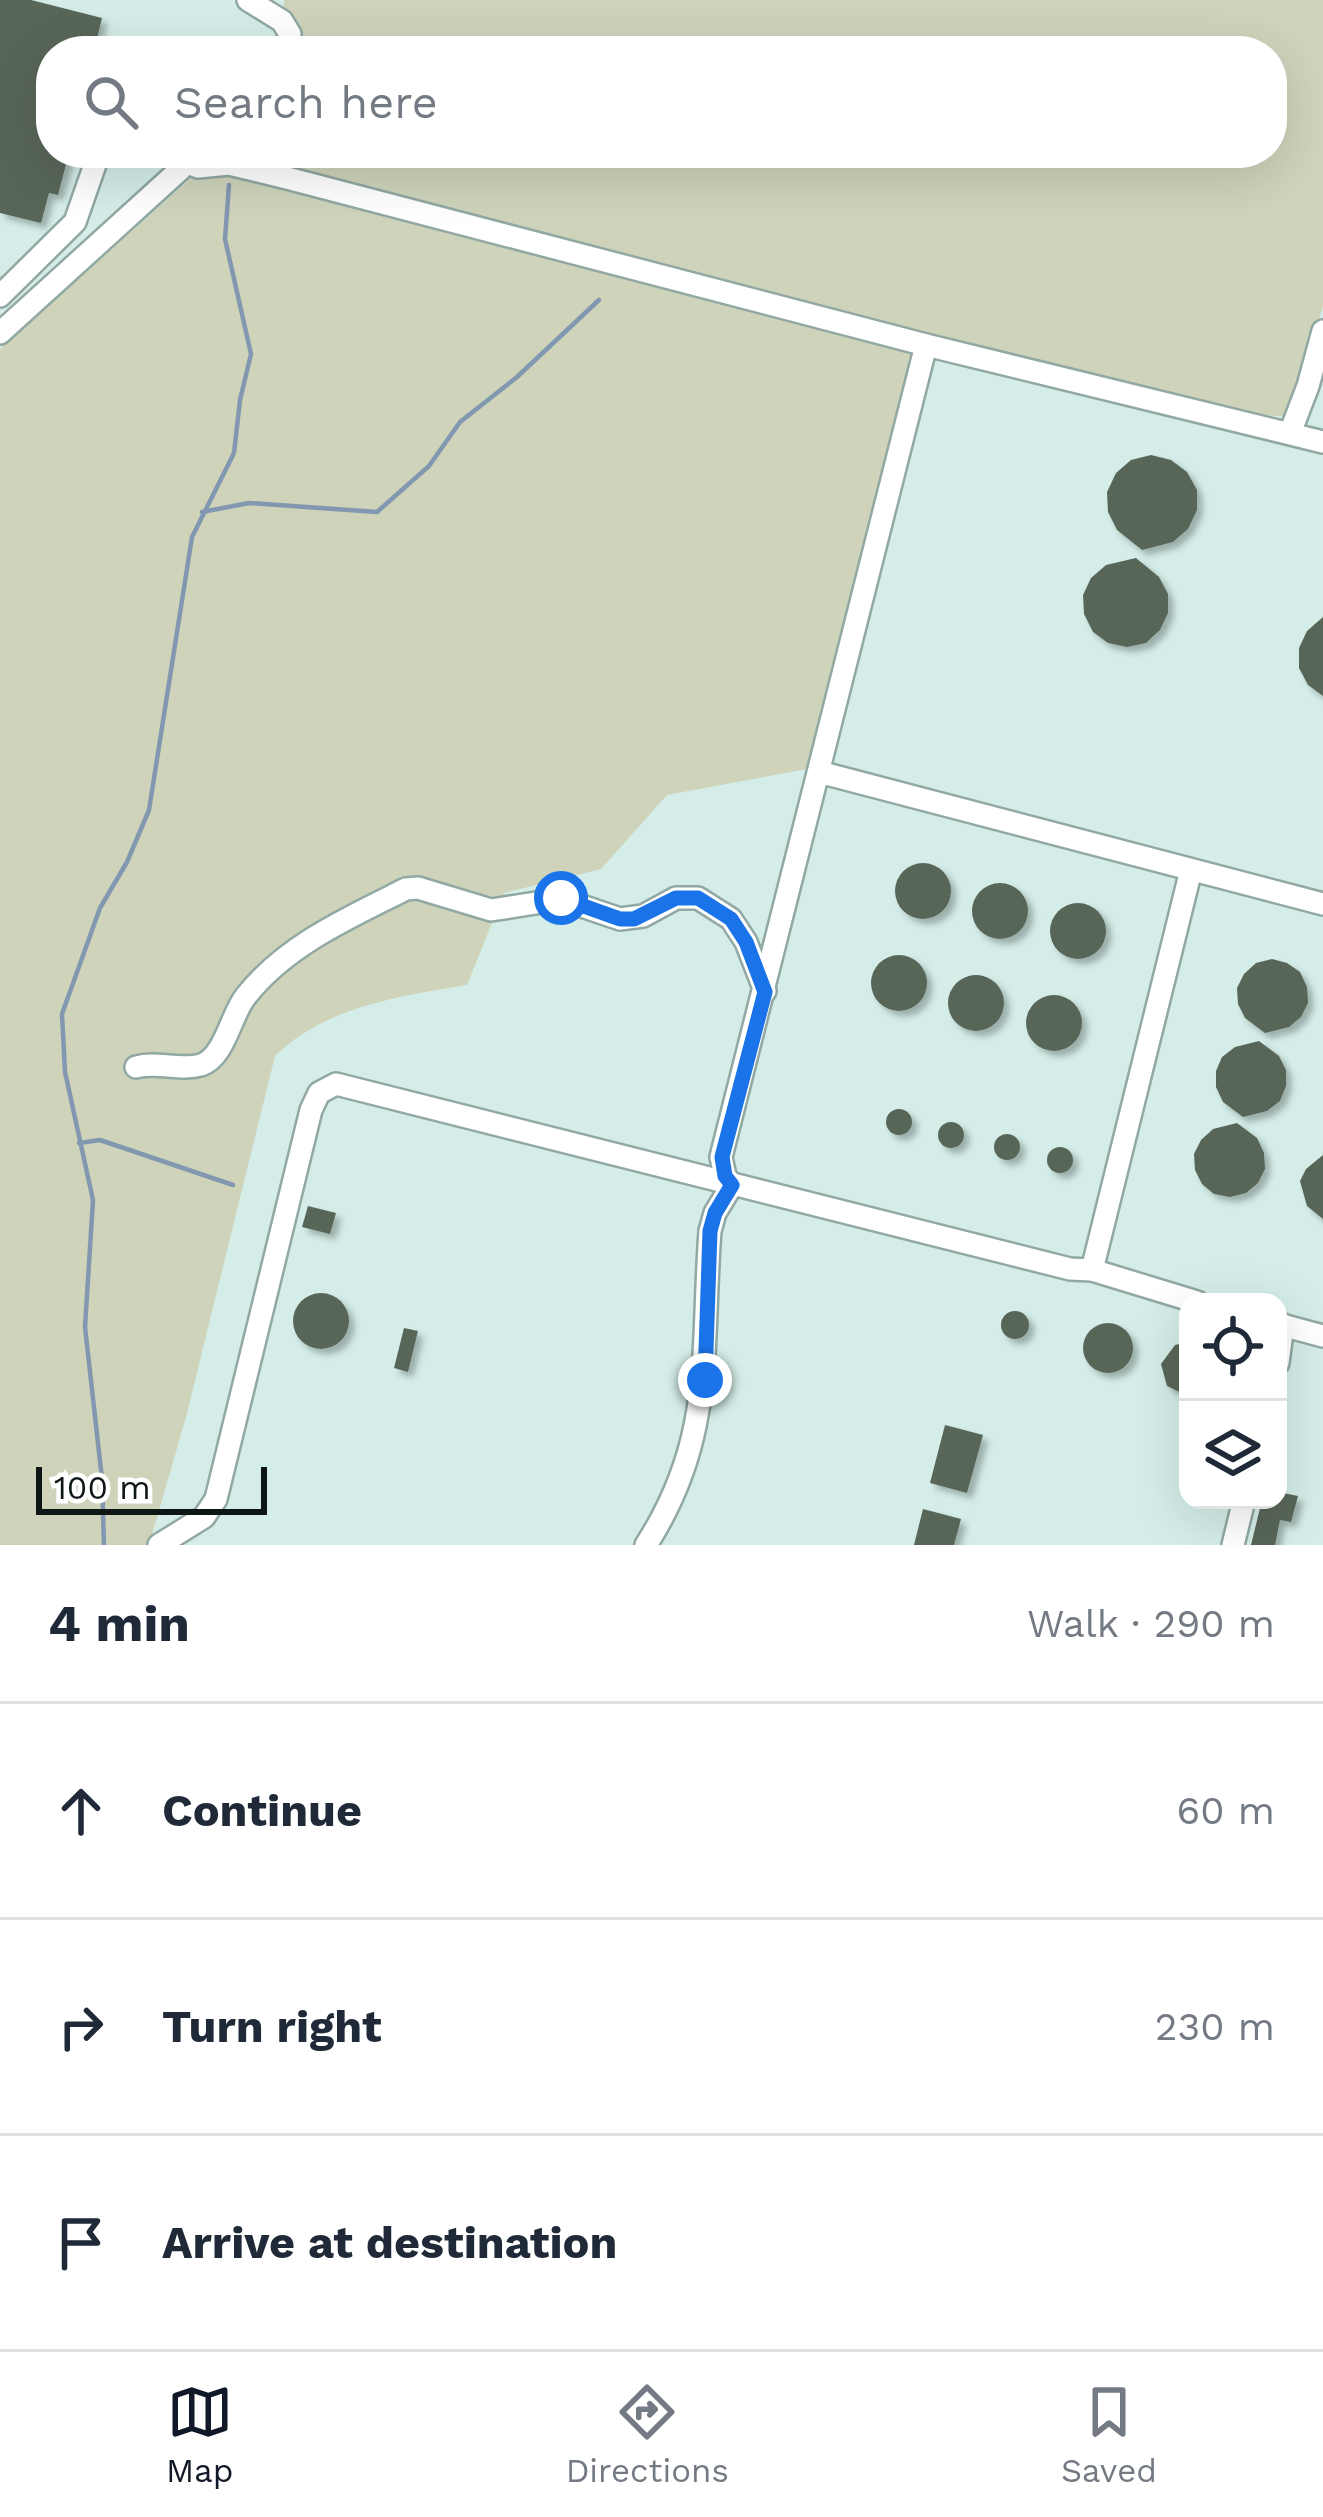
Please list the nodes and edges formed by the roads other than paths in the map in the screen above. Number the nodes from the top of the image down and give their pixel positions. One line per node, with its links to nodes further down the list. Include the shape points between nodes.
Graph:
1 (248, 0): 2 (street, via 282,21)
2 (290, 36)
3 (94, 168): 6 (street, via 75,222)
4 (183, 168): 8 (street)
5 (246, 168): 9 (street)
6 (0, 296)
7 (1323, 331): 10 (street)
8 (0, 333)
9 (926, 345): 10 (street); 12 (street)
10 (1290, 434): 11 (street)
11 (1323, 442)
12 (819, 772): 13 (street); 15 (street)
13 (1191, 870): 14 (street); 18 (street)
14 (1323, 904)
15 (765, 992): 16 (street, via 731,919 698,898 620,919 561,898 491,910 406,889 279,964 244,998 202,1064); 17 (street, via 722,1157)
16 (136, 1067)
17 (732, 1185): 18 (street); 23 (street, via 348,1086 319,1094 216,1498 204,1517); 24 (street, via 710,1231 705,1380 691,1450)
18 (1093, 1270): 19 (street)
19 (1179, 1296)
20 (1287, 1327): 21 (street)
21 (1323, 1336)
22 (1242, 1509): 25 (street)
23 (159, 1545)
24 (646, 1545)
25 (1233, 1545)

